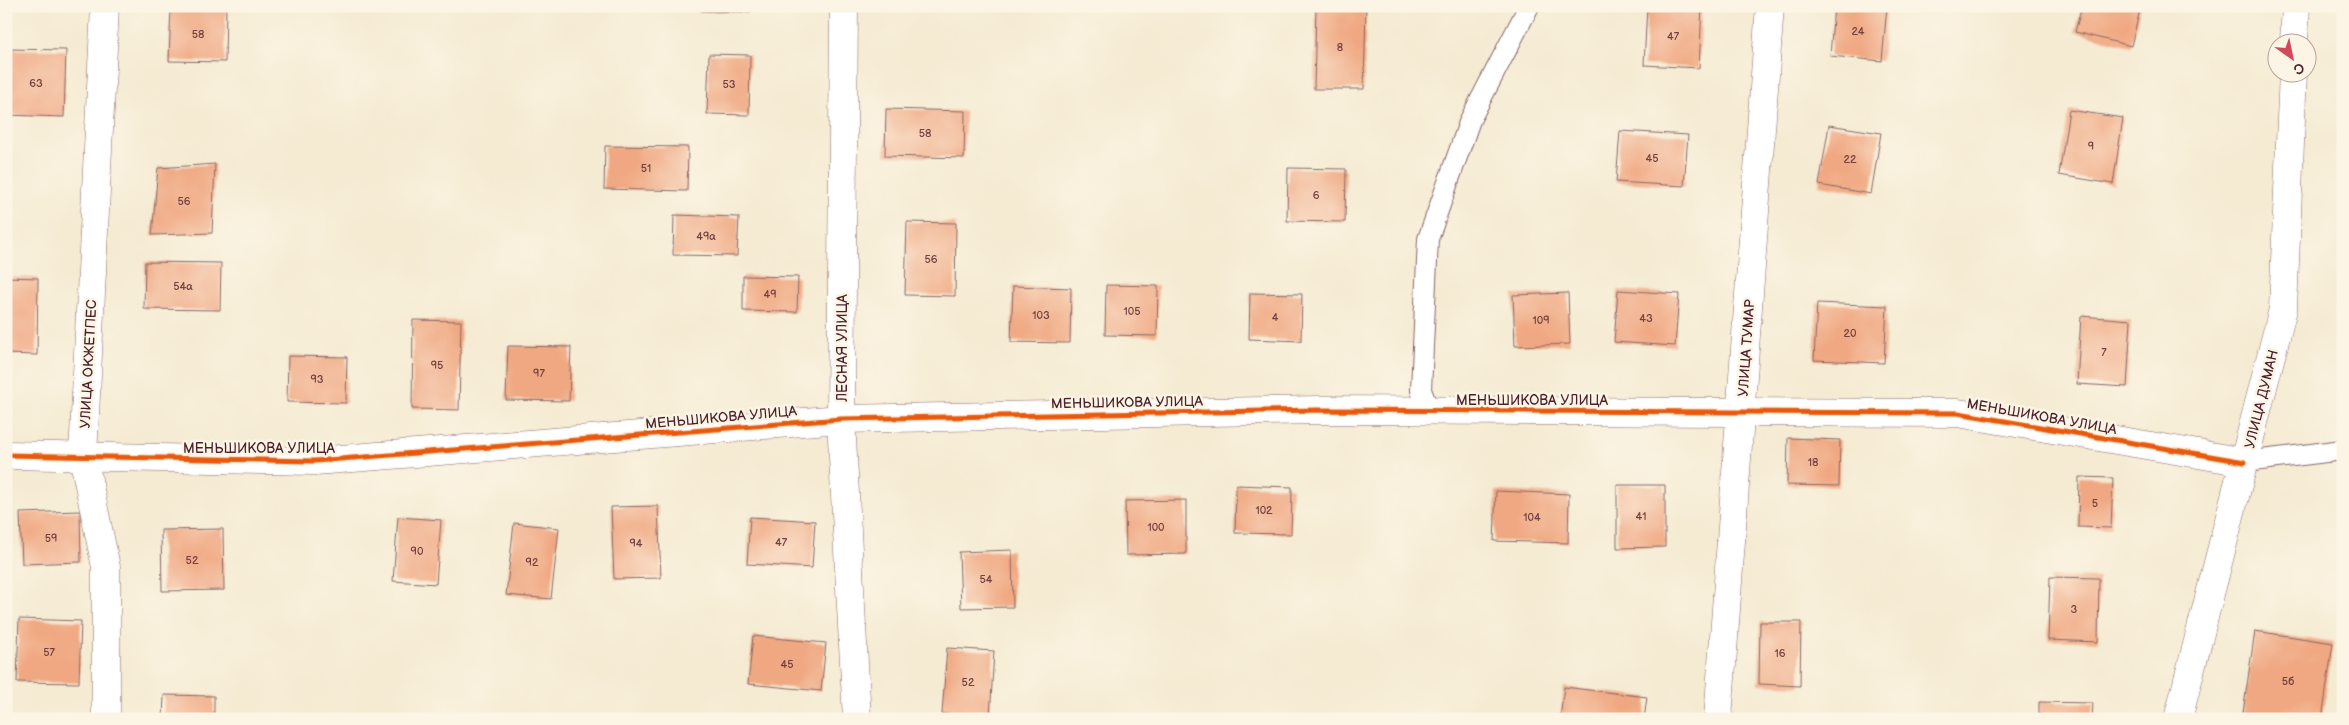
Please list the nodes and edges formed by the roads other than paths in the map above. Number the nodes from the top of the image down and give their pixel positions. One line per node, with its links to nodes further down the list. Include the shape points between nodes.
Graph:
1 (105, 6): 13 (street, УЛИЦА ОКЖЕТПЕС)
2 (844, 6): 10 (street, ЛЕСНАЯ УЛИЦА)
3 (1529, 6): 8 (lane, via 1470,120 1428,239 1421,390)
4 (1770, 6): 9 (street, УЛИЦА ТУМАР)
5 (2296, 6): 6 (street)
6 (2295, 32)
7 (2293, 82): 14 (street, УЛИЦА ДУМАН, via 2283,309)
8 (1429, 411): 9 (street, МЕНЬШИКОВА УЛИЦА); 10 (street, МЕНЬШИКОВА УЛИЦА, via 1310,410)
9 (1741, 412): 14 (street, МЕНЬШИКОВА УЛИЦА, via 1958,413); 17 (street, УЛИЦА ТУМАР)
10 (841, 419): 13 (street, МЕНЬШИКОВА УЛИЦА, via 315,461); 16 (street, ЛЕСНАЯ УЛИЦА)
11 (2343, 450): 14 (lane)
12 (6, 455): 13 (street, МЕНЬШИКОВА УЛИЦА)
13 (83, 456): 15 (street, УЛИЦА ОКЖЕТПЕС, via 106,567)
14 (2245, 462): 18 (street, УЛИЦА ДУМАН)
15 (106, 719)
16 (857, 719)
17 (1718, 719)
18 (2178, 719)

